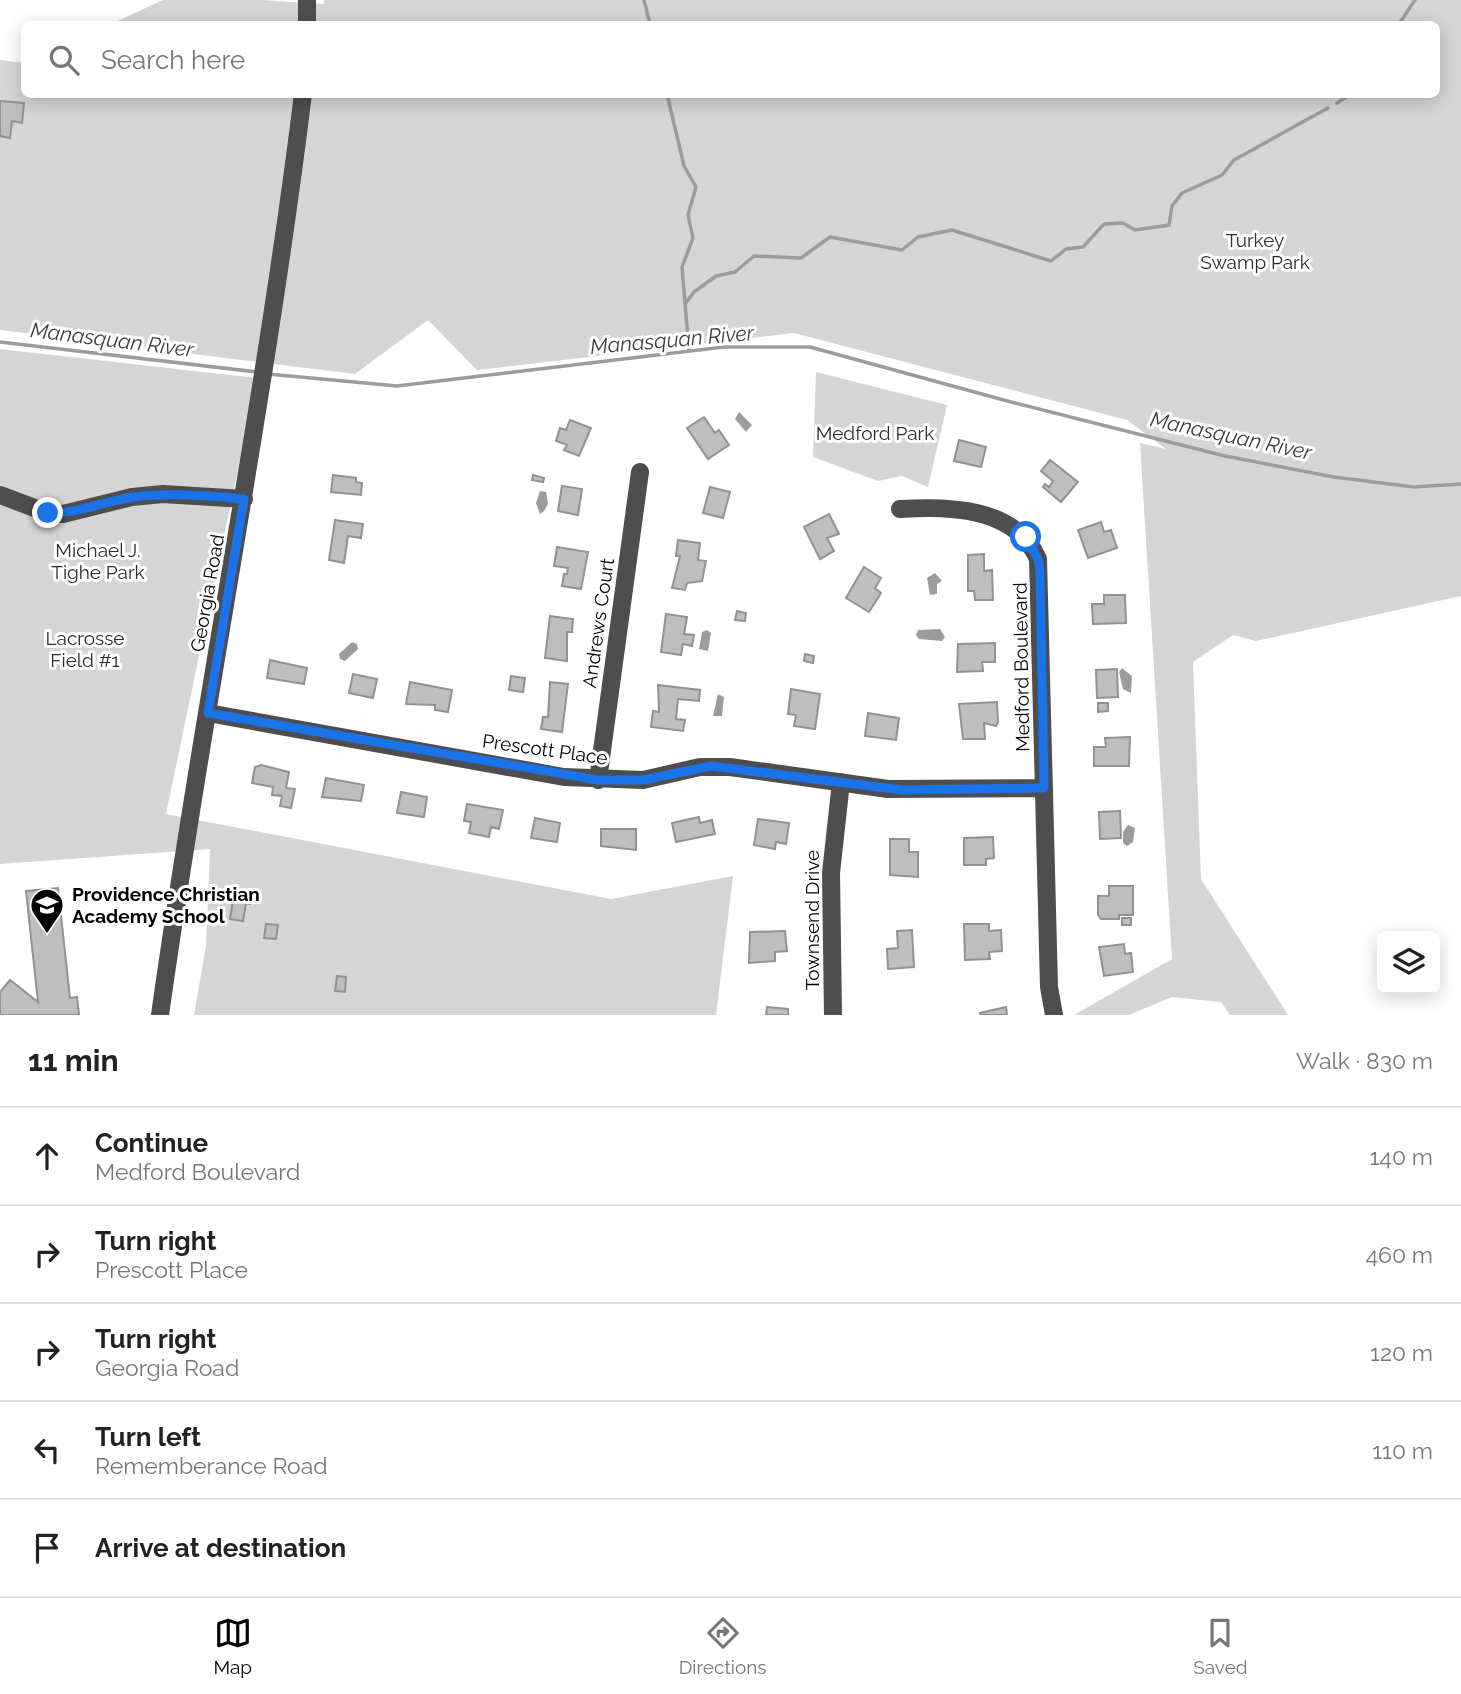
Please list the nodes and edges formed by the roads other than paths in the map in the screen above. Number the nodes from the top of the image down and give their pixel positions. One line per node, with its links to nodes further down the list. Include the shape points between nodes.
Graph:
1 (307, 0): 2 (street)
2 (307, 21)
3 (302, 98): 6 (street, Georgia Road)
4 (640, 472): 9 (street, Andrews Court)
5 (0, 495): 6 (street, via 63,514 163,494)
6 (244, 499): 8 (street, Georgia Road)
7 (900, 509): 11 (street, Medford Boulevard, via 943,506 978,514 1005,522 1031,544 1040,571)
8 (208, 713): 9 (street, Prescott Place); 12 (street, Georgia Road)
9 (598, 780): 10 (street, Prescott Place, via 643,780 711,766)
10 (841, 782): 11 (street, Prescott Place, via 902,790); 13 (street, Townsend Drive, via 831,873)
11 (1044, 788): 14 (street, Medford Boulevard, via 1049,987)
12 (160, 1015)
13 (833, 1015)
14 (1054, 1015)

